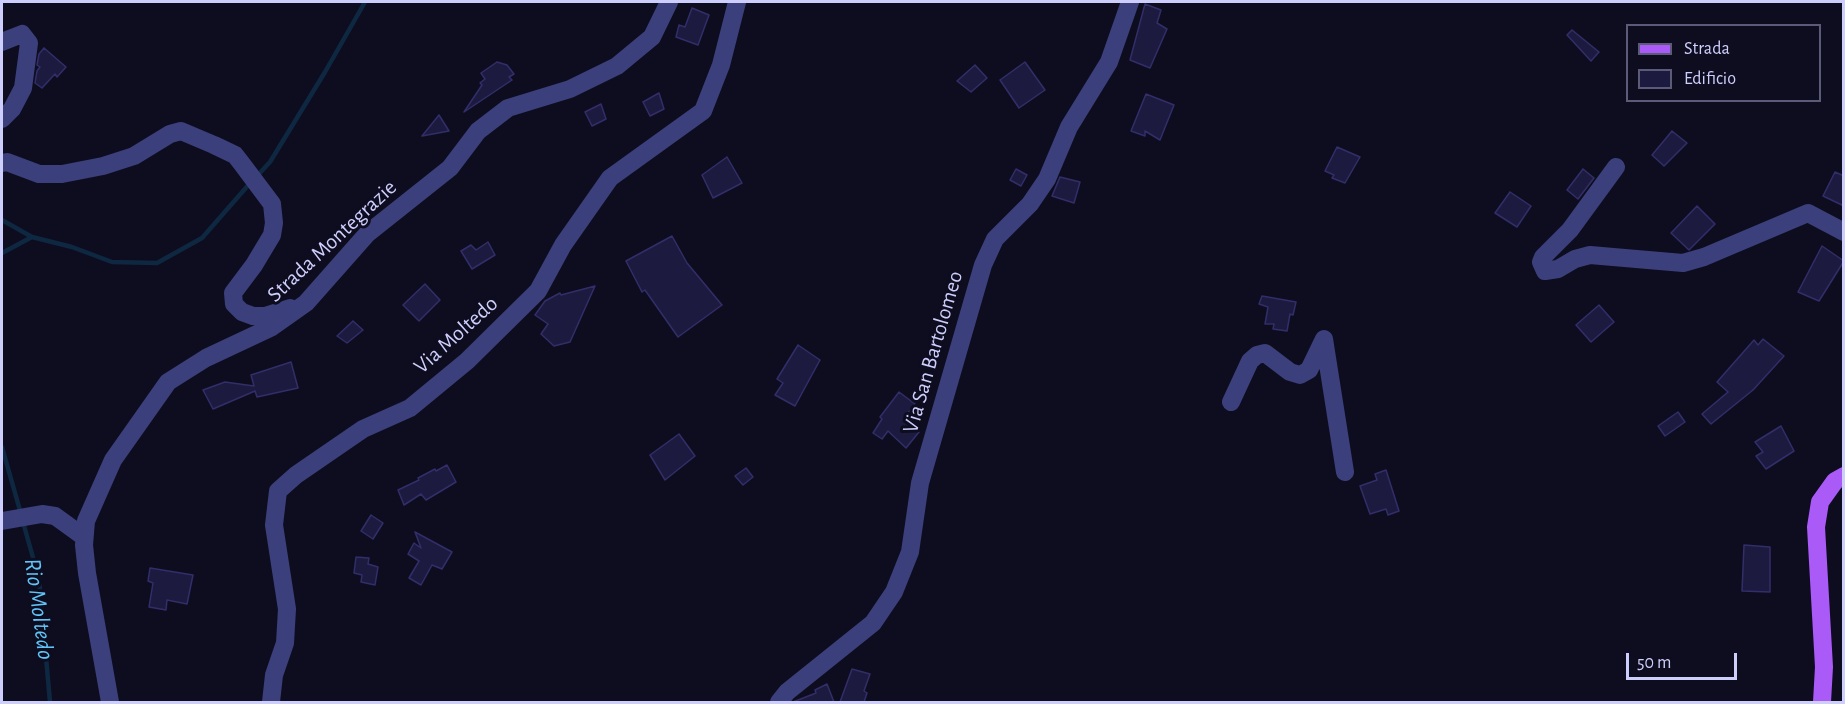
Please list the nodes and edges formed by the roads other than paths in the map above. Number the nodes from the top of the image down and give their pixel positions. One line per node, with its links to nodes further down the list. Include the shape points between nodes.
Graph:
1 (669, 2): 9 (street, Strada Montegrazie, via 652,37 616,66 570,89 508,108 478,131 450,168 367,234)
2 (737, 2): 16 (street, Via Moltedo, via 721,65 703,111 610,178 563,245 538,291 467,361 410,408 363,429 278,491 274,525 287,609 285,643 274,675)
3 (1130, 2): 17 (street, Via San Bartolomeo, via 1109,62 1069,127 1047,179 1030,204 995,239 983,265 920,483 910,552 894,592 873,623)
4 (2, 42): 5 (street, via 22,34 29,43 23,88)
5 (2, 120)
6 (2, 163): 9 (street, via 39,174 62,174 135,156 170,134 181,132 235,155 272,204 274,223 272,235 254,266 238,282 234,304 242,312 265,316)
7 (1616, 167): 8 (street, via 1570,230 1543,257 1545,271 1558,270 1590,255 1683,263 1808,213)
8 (1844, 232)
9 (306, 303): 14 (street, Strada Montegrazie, via 272,327 206,357 168,382 113,460 86,521)
10 (1231, 402): 11 (street, via 1250,361 1257,355 1265,353 1300,375 1310,370 1324,339)
11 (1345, 472)
12 (1844, 476): 18 (main road, via 1835,481 1820,502 1816,527 1823,656)
13 (4, 521): 14 (street, via 42,514 55,516)
14 (84, 537): 15 (street, Strada Montegrazie)
15 (110, 702)
16 (272, 702)
17 (779, 702)
18 (1821, 702)

